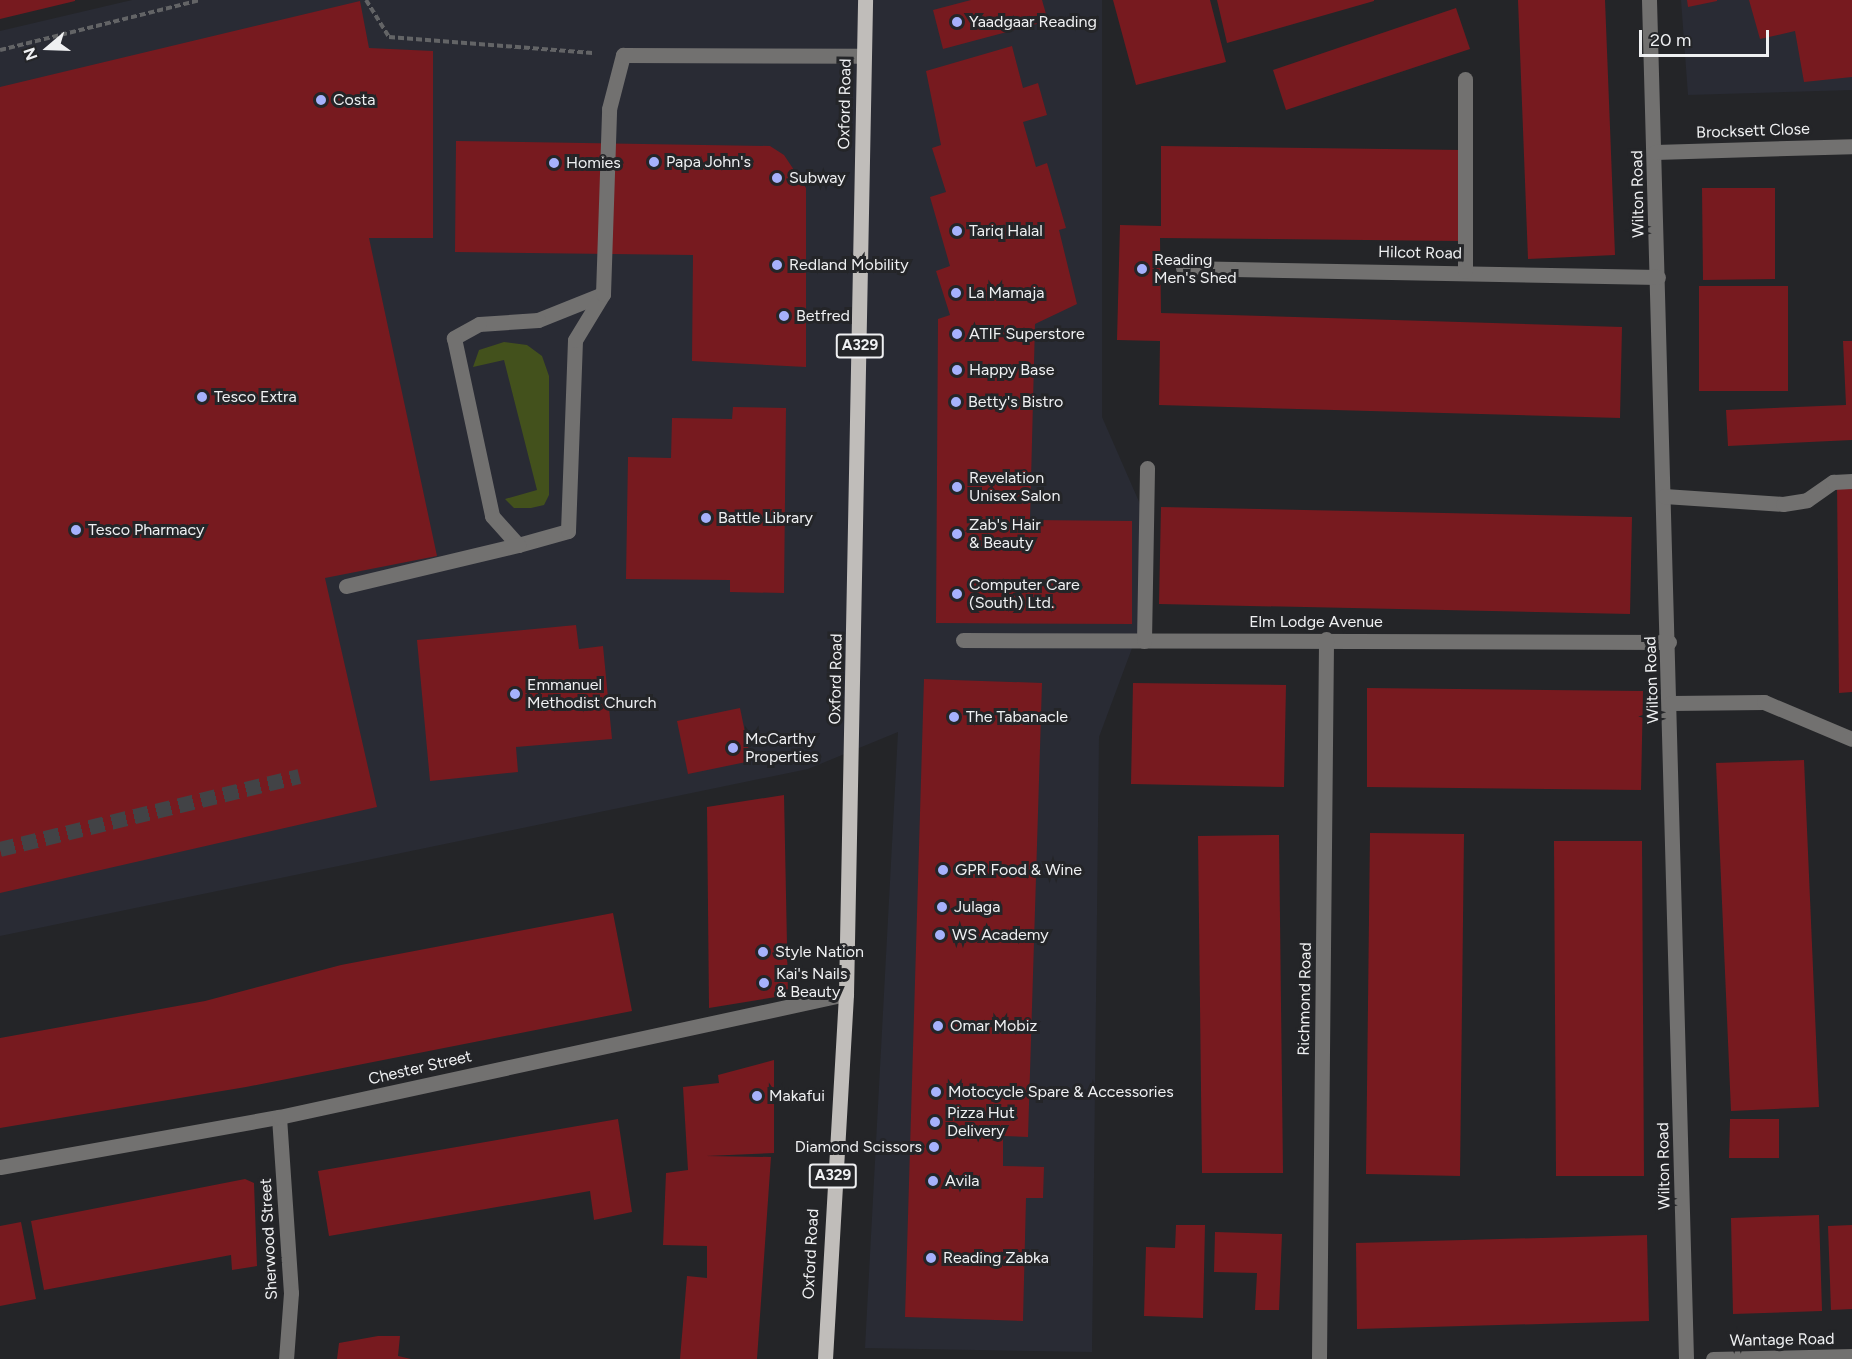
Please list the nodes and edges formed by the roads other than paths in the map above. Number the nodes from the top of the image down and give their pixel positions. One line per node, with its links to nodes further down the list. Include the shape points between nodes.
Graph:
1 (865, 0): 3 (main road, Oxford Road / A329)
2 (1649, 0): 6 (street, Wilton Road)
3 (864, 56): 10 (street, via 623,55 609,109); 22 (main road, Oxford Road / A329)
4 (1466, 79): 8 (street)
5 (1852, 146): 6 (street, Brocksett Close)
6 (1655, 152): 9 (street, Wilton Road)
7 (1183, 268): 8 (street, Hilcot Road)
8 (1465, 271): 9 (street, Hilcot Road)
9 (1658, 277): 13 (street, Wilton Road)
10 (603, 294): 14 (street, via 575,339 568,531); 14 (street, via 537,320 479,324 454,338 492,516)
11 (1147, 468): 18 (street)
12 (1852, 481): 13 (street, via 1833,482 1807,500 1783,504)
13 (1664, 496): 19 (street, Wilton Road)
14 (518, 545): 15 (street)
15 (346, 586)
16 (1326, 639): 18 (street, Elm Lodge Avenue); 19 (street, Elm Lodge Avenue); 28 (street, Richmond Road)
17 (963, 640): 18 (street, Elm Lodge Avenue)
18 (1143, 641)
19 (1669, 642): 20 (street, Wilton Road)
20 (1671, 703): 21 (street, via 1764,702); 29 (street, Wilton Road)
21 (1852, 739)
22 (846, 994): 23 (street, Chester Street); 27 (main road, Oxford Road / A329)
23 (279, 1117): 24 (street, Chester Street); 26 (street, Sherwood Street, via 291,1293)
24 (0, 1167)
25 (1852, 1356): 30 (street, Wantage Road)
26 (286, 1359)
27 (825, 1359)
28 (1319, 1359)
29 (1686, 1359)
30 (1713, 1359)

